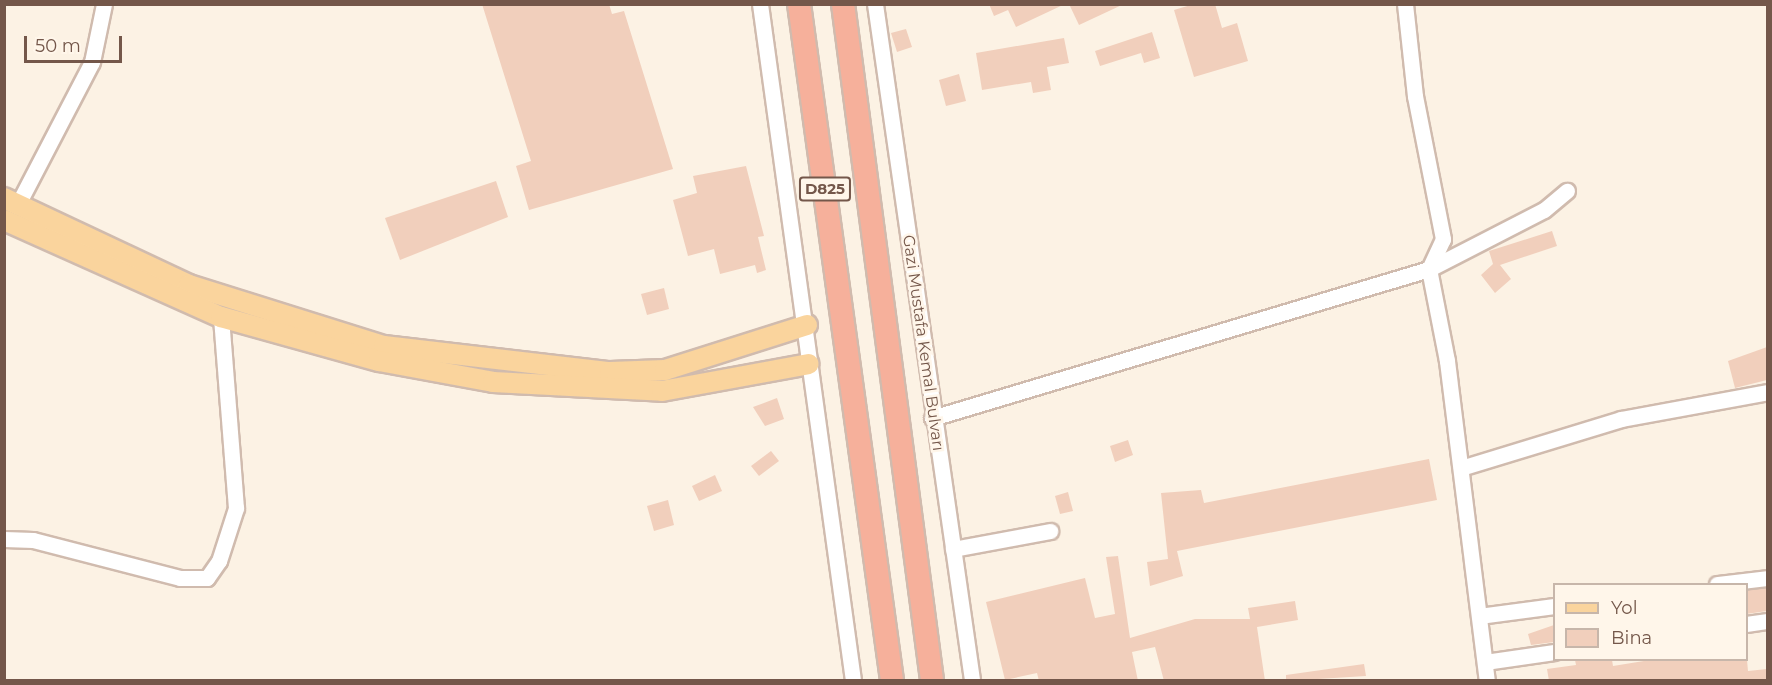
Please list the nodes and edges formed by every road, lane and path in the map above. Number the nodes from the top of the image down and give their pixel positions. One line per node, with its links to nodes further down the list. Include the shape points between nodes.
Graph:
1 (104, 4): 8 (street, via 92,62)
2 (760, 4): 11 (street)
3 (799, 4): 28 (highway, D825)
4 (843, 4): 29 (highway, D825)
5 (875, 4): 14 (street, Gazi Mustafa Kemal Bulvarı)
6 (1405, 4): 9 (street, via 1415,96 1443,239)
7 (1567, 191): 9 (street, via 1544,210)
8 (9, 208): 10 (main road); 11 (main road, via 189,285 384,346 610,372 665,370)
9 (1429, 269): 14 (street); 15 (street, via 1439,305)
10 (221, 317): 12 (main road, via 379,362 494,382 662,391); 17 (street, via 236,508 219,561 207,578 180,578 33,540)
11 (807, 325): 12 (street)
12 (809, 364): 27 (street)
13 (1767, 392): 15 (street, via 1620,419)
14 (932, 418): 18 (street, Gazi Mustafa Kemal Bulvarı)
15 (1461, 468): 22 (street)
16 (1050, 531): 18 (street)
17 (4, 539)
18 (953, 549): 30 (street, Gazi Mustafa Kemal Bulvarı)
19 (1767, 578): 20 (street)
20 (1731, 583)
21 (1553, 606): 22 (street)
22 (1479, 616): 26 (street)
23 (1767, 621): 24 (street)
24 (1748, 624)
25 (1553, 652): 26 (street)
26 (1485, 662): 31 (street)
27 (854, 681)
28 (892, 681)
29 (932, 681)
30 (972, 681)
31 (1487, 681)

